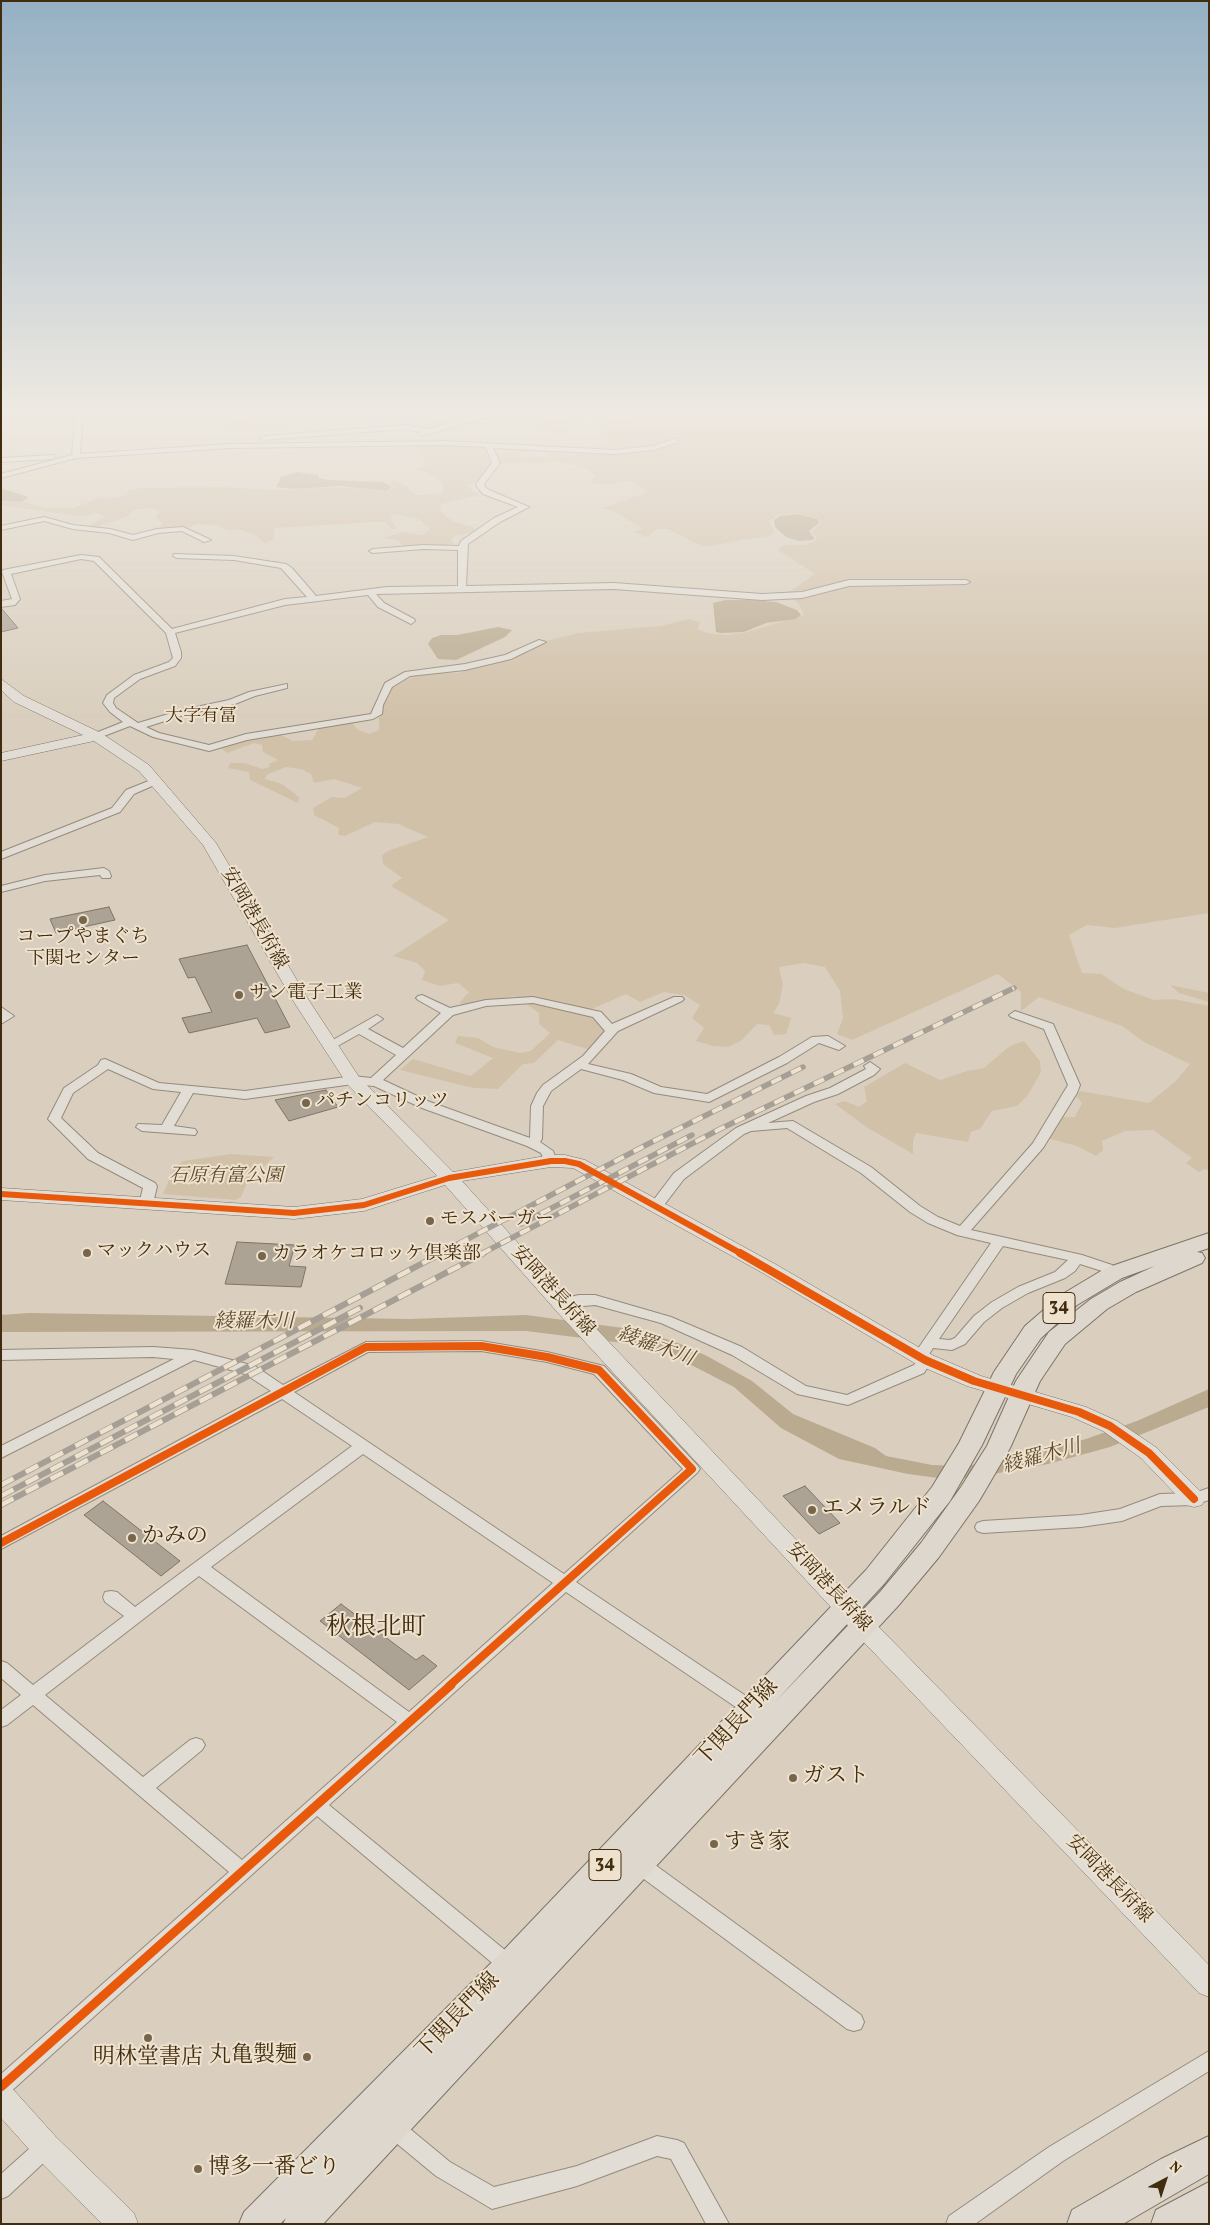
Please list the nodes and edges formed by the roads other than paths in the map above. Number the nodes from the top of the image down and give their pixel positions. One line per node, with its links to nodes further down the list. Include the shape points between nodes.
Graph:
1 (512, 513): 4 (street, via 470,538)
2 (1, 528): 3 (street, via 44,519 133,538 157,531 187,530)
3 (207, 540)
4 (462, 548): 5 (street, via 423,547); 8 (street)
5 (373, 552)
6 (177, 556): 10 (street, via 234,558 283,566)
7 (966, 582): 8 (street, via 850,583 802,594 762,597 629,586)
8 (462, 587): 9 (street)
9 (370, 592): 10 (street); 12 (street, via 380,605)
10 (313, 598): 13 (street, via 285,602)
11 (1, 604): 13 (street, via 16,599 6,572 91,557)
12 (411, 622)
13 (170, 632): 17 (street, via 177,658 165,668 137,677 110,697 108,704 113,710)
14 (542, 642): 17 (street, via 508,657 465,667 408,674 388,685 377,714 352,721 254,736 209,748 165,738)
15 (1, 683): 18 (main road, 安岡港長府線, via 37,709)
16 (284, 686): 17 (street)
17 (134, 725): 18 (street)
18 (96, 736): 19 (main road); 20 (main road, 安岡港長府線, via 144,768)
19 (1, 757)
20 (156, 781): 21 (street, via 134,788 110,814); 33 (main road, 安岡港長府線, via 209,843)
21 (1, 856)
22 (106, 876): 23 (street, via 104,871 45,878)
23 (1, 889)
24 (422, 998): 27 (street)
25 (678, 999): 32 (street)
26 (1, 1010): 30 (street, via 8,1016)
27 (449, 1012): 32 (street, via 495,1002 533,1000 598,1014); 35 (street)
28 (1015, 1015): 51 (street, via 1050,1027 1074,1085 1038,1145)
29 (377, 1019): 31 (street)
30 (1, 1021)
31 (360, 1029): 33 (street); 35 (street)
32 (611, 1030): 36 (street)
33 (330, 1045): 38 (main road, 安岡港長府線)
34 (839, 1046): 36 (street, via 824,1039 816,1040 710,1098 658,1090 627,1077)
35 (404, 1054): 39 (street)
36 (579, 1065): 45 (street, via 541,1096 536,1114 536,1139)
37 (870, 1066): 42 (street, via 874,1069 834,1091)
38 (353, 1080): 39 (street); 40 (street, via 245,1095); 47 (main road, 安岡港長府線)
39 (374, 1082): 45 (street, via 426,1105)
40 (189, 1089): 43 (street); 49 (street, via 157,1086 105,1063 68,1091 54,1119 94,1156 150,1186)
41 (142, 1127): 43 (street)
42 (750, 1127): 50 (street, via 678,1176); 51 (street, via 789,1124 866,1170 915,1209)
43 (166, 1129): 44 (street)
44 (191, 1132)
45 (532, 1143): 46 (street, via 547,1151)
46 (551, 1161): 47 (main road); 50 (main road, via 579,1164)
47 (448, 1178): 49 (main road, via 386,1199 332,1210 294,1213); 57 (main road, 安岡港長府線)
48 (1, 1194): 49 (main road)
49 (146, 1204)
50 (656, 1206): 58 (main road)
51 (962, 1232): 52 (street)
52 (1000, 1240): 55 (street); 58 (street)
53 (1209, 1240): 56 (main road, 下関長門線 / 34)
54 (1209, 1252): 63 (main road, 下関長門線 / 34, via 1128,1287 1077,1320 1043,1356)
55 (1076, 1258): 56 (street); 58 (street, via 1060,1275 997,1305 952,1345)
56 (1114, 1273): 61 (main road, 下関長門線 / 34, via 1050,1315 1022,1346)
57 (564, 1306): 58 (street, via 579,1300 595,1300 666,1320 737,1351 802,1390 848,1400 919,1369); 73 (main road, 安岡港長府線)
58 (925, 1353): 61 (main road)
59 (1, 1355): 60 (street, via 153,1352)
60 (193, 1355): 62 (street, via 250,1370); 65 (street)
61 (997, 1389): 63 (main road); 73 (main road, 下関長門線 / 34, via 970,1445 941,1494 875,1577)
62 (281, 1391): 64 (street); 68 (street); 70 (street, via 366,1347 481,1346 600,1370 692,1469)
63 (1020, 1396): 66 (main road, via 1092,1417 1129,1437); 73 (main road, 下関長門線 / 34, via 998,1448 930,1550)
64 (362, 1447): 69 (street); 70 (street)
65 (1, 1453)
66 (1202, 1497): 67 (street, via 1160,1500 1122,1515 1081,1521)
67 (983, 1527)
68 (1, 1543)
69 (199, 1567): 72 (street); 78 (street)
70 (566, 1584): 76 (street); 78 (street)
71 (111, 1597): 72 (street)
72 (135, 1616): 75 (street)
73 (854, 1617): 76 (main road, 下関長門線 / 34); 85 (main road, 安岡港長府線)
74 (1, 1668): 75 (street)
75 (34, 1695): 77 (street); 80 (street)
76 (763, 1716): 82 (main road, 下関長門線 / 34); 84 (main road, 下関長門線 / 34)
77 (1, 1720)
78 (410, 1722): 81 (street)
79 (196, 1745): 80 (street)
80 (143, 1788): 83 (street)
81 (318, 1806): 83 (street); 84 (street)
82 (640, 1865): 84 (main road, 下関長門線 / 34); 86 (street)
83 (241, 1871): 88 (street)
84 (519, 1973): 90 (main road, 下関長門線 / 34)
85 (1209, 1984)
86 (854, 2022)
87 (1209, 2060): 99 (street, via 1056,2154)
88 (1, 2087)
89 (1, 2097): 91 (main road)
90 (381, 2116): 95 (main road, 下関長門線 / 34); 97 (main road, 下関長門線 / 34); 98 (street, via 443,2169 492,2198 577,2176 657,2146 677,2150)
91 (46, 2147): 93 (street); 96 (main road)
92 (1209, 2154): 100 (highway)
93 (1, 2189)
94 (1209, 2202): 101 (highway)
95 (261, 2222)
96 (123, 2224)
97 (300, 2224)
98 (718, 2224)
99 (957, 2224)
100 (1086, 2224)
101 (1170, 2224)

